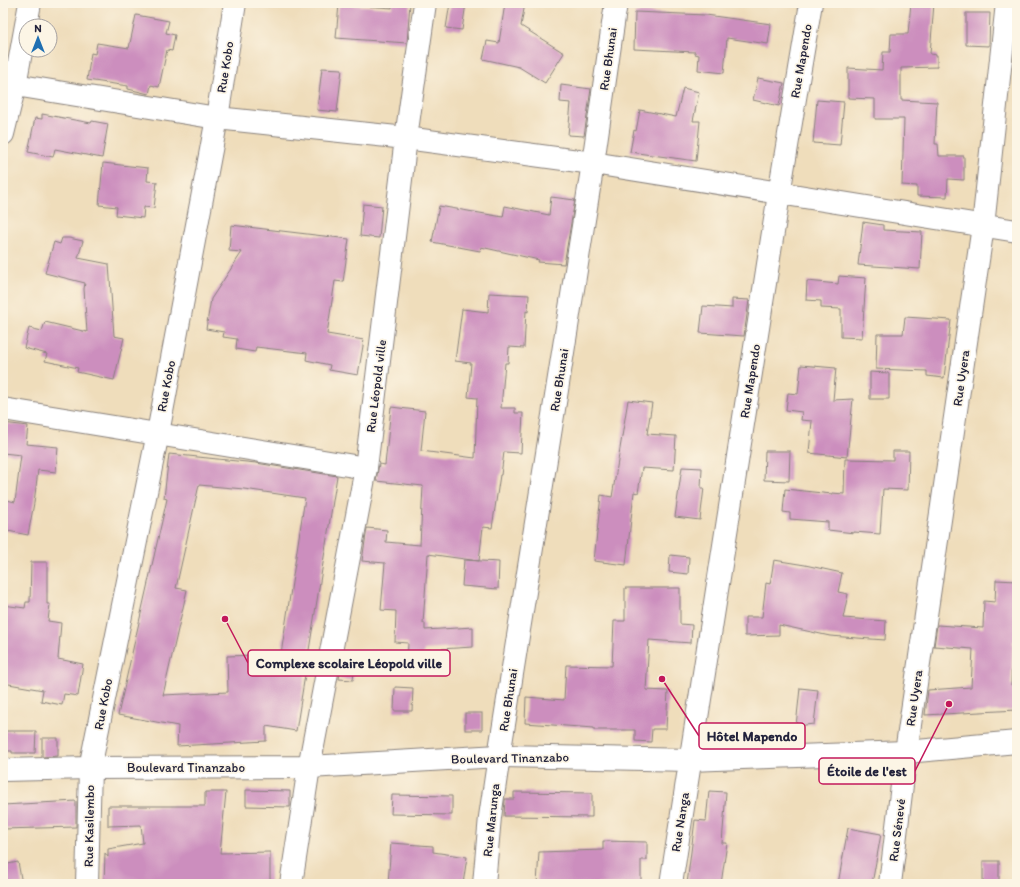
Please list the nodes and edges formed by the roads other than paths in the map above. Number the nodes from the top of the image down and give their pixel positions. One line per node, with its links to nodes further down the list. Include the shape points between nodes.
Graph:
1 (30, 3): 7 (street)
2 (235, 3): 8 (street, Rue Kobo)
3 (426, 3): 10 (street, Rue Léopold ville)
4 (616, 3): 11 (street, Rue Bhunai)
5 (811, 3): 12 (street, Rue Mapendo)
6 (1007, 3): 13 (street, Rue Uyera)
7 (9, 84): 8 (street); 9 (street)
8 (217, 118): 10 (street); 16 (street, Rue Kobo)
9 (3, 134)
10 (406, 138): 11 (street); 17 (street, Rue Léopold ville)
11 (593, 164): 12 (street); 20 (street, Rue Bhunai)
12 (779, 194): 13 (street); 21 (street, Rue Mapendo)
13 (983, 226): 14 (street); 19 (street, Rue Uyera)
14 (1017, 231)
15 (3, 409): 16 (street)
16 (158, 433): 17 (street); 23 (street, Rue Kobo)
17 (366, 468): 22 (street, Rue Léopold ville)
18 (1017, 742): 19 (street, Boulevard Tinanzabo)
19 (906, 752): 21 (street, Boulevard Tinanzabo); 29 (street, Rue Sénevé)
20 (499, 756): 21 (street, Boulevard Tinanzabo); 22 (street, Boulevard Tinanzabo); 27 (street, Rue Marunga)
21 (690, 760): 28 (street, Rue Nanga)
22 (309, 767): 23 (street, Boulevard Tinanzabo); 26 (street, Rue Léopold ville)
23 (90, 768): 24 (street, Boulevard Tinanzabo); 25 (street, Rue Kasilembo)
24 (3, 770)
25 (87, 884)
26 (291, 884)
27 (484, 884)
28 (671, 884)
29 (890, 884)

